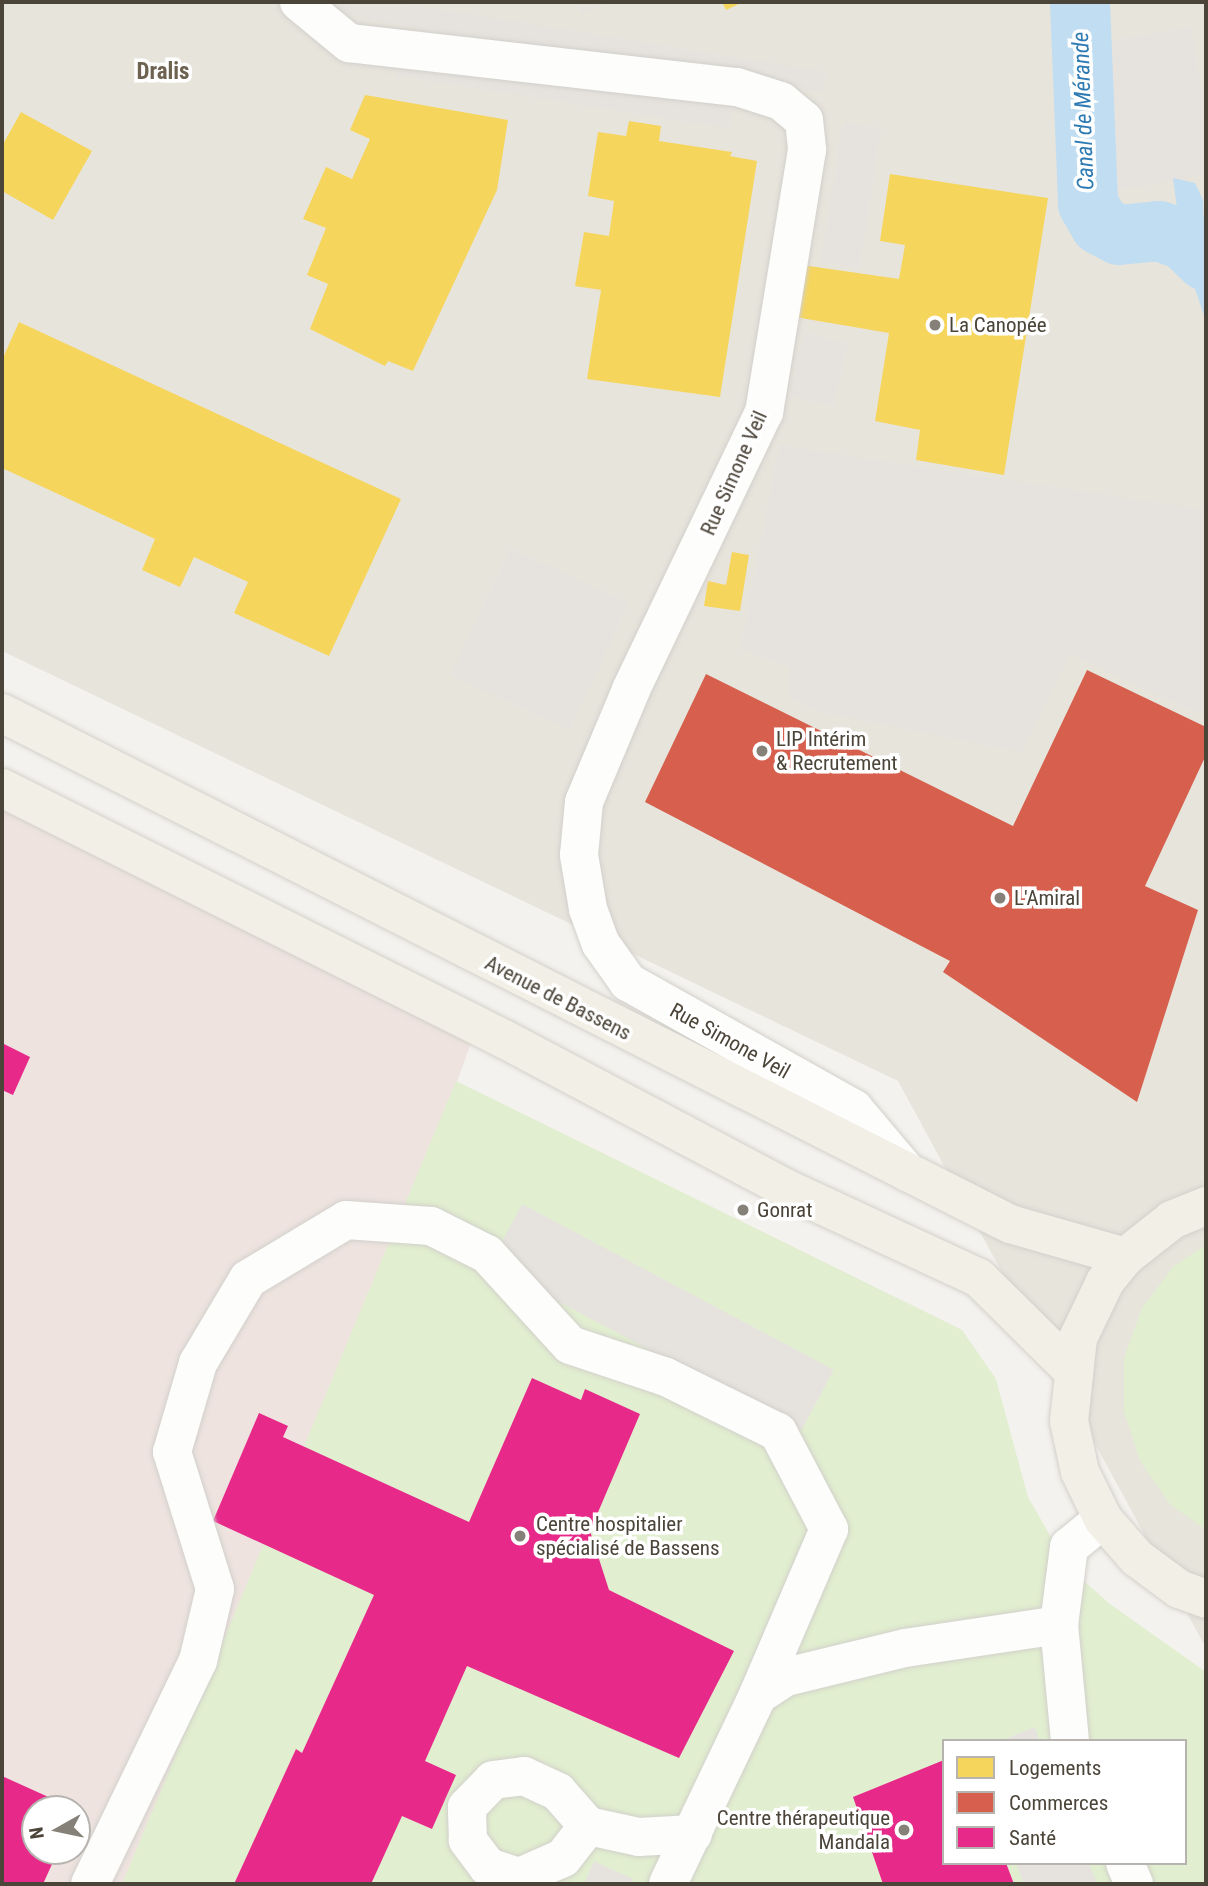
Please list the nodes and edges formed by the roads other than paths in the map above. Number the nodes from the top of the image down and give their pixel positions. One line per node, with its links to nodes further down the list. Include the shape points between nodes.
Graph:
1 (299, 2): 4 (street, Rue Simone Veil, via 349,43 737,87 781,101 804,120 807,150 764,412 631,690 584,802 579,855 588,909 601,944 628,982 854,1109)
2 (2, 713): 4 (main road, Avenue de Bassens)
3 (2, 788): 7 (main road, via 504,1039 785,1188 979,1278)
4 (906, 1172): 6 (main road, Avenue de Bassens, via 1010,1224)
5 (1206, 1206): 6 (main road, via 1172,1220)
6 (1125, 1257): 7 (main road, via 1090,1310)
7 (1071, 1369): 8 (main road, via 1069,1421 1080,1472)
8 (1103, 1519): 9 (main road, via 1137,1558); 11 (street, via 1069,1547)
9 (1193, 1594): 10 (main road)
10 (1206, 1624)
11 (1059, 1625): 12 (street, via 905,1648 786,1677); 13 (street)
12 (758, 1695): 15 (street); 17 (street, via 829,1529 778,1432 666,1377 570,1345 487,1254 431,1226 346,1220 248,1279 198,1363 172,1452 215,1589 198,1661)
13 (1070, 1739)
14 (589, 1826): 15 (street, via 639,1837)
15 (693, 1834): 18 (street)
16 (1126, 1865): 19 (street)
17 (90, 1884)
18 (668, 1884)
19 (1134, 1884)

